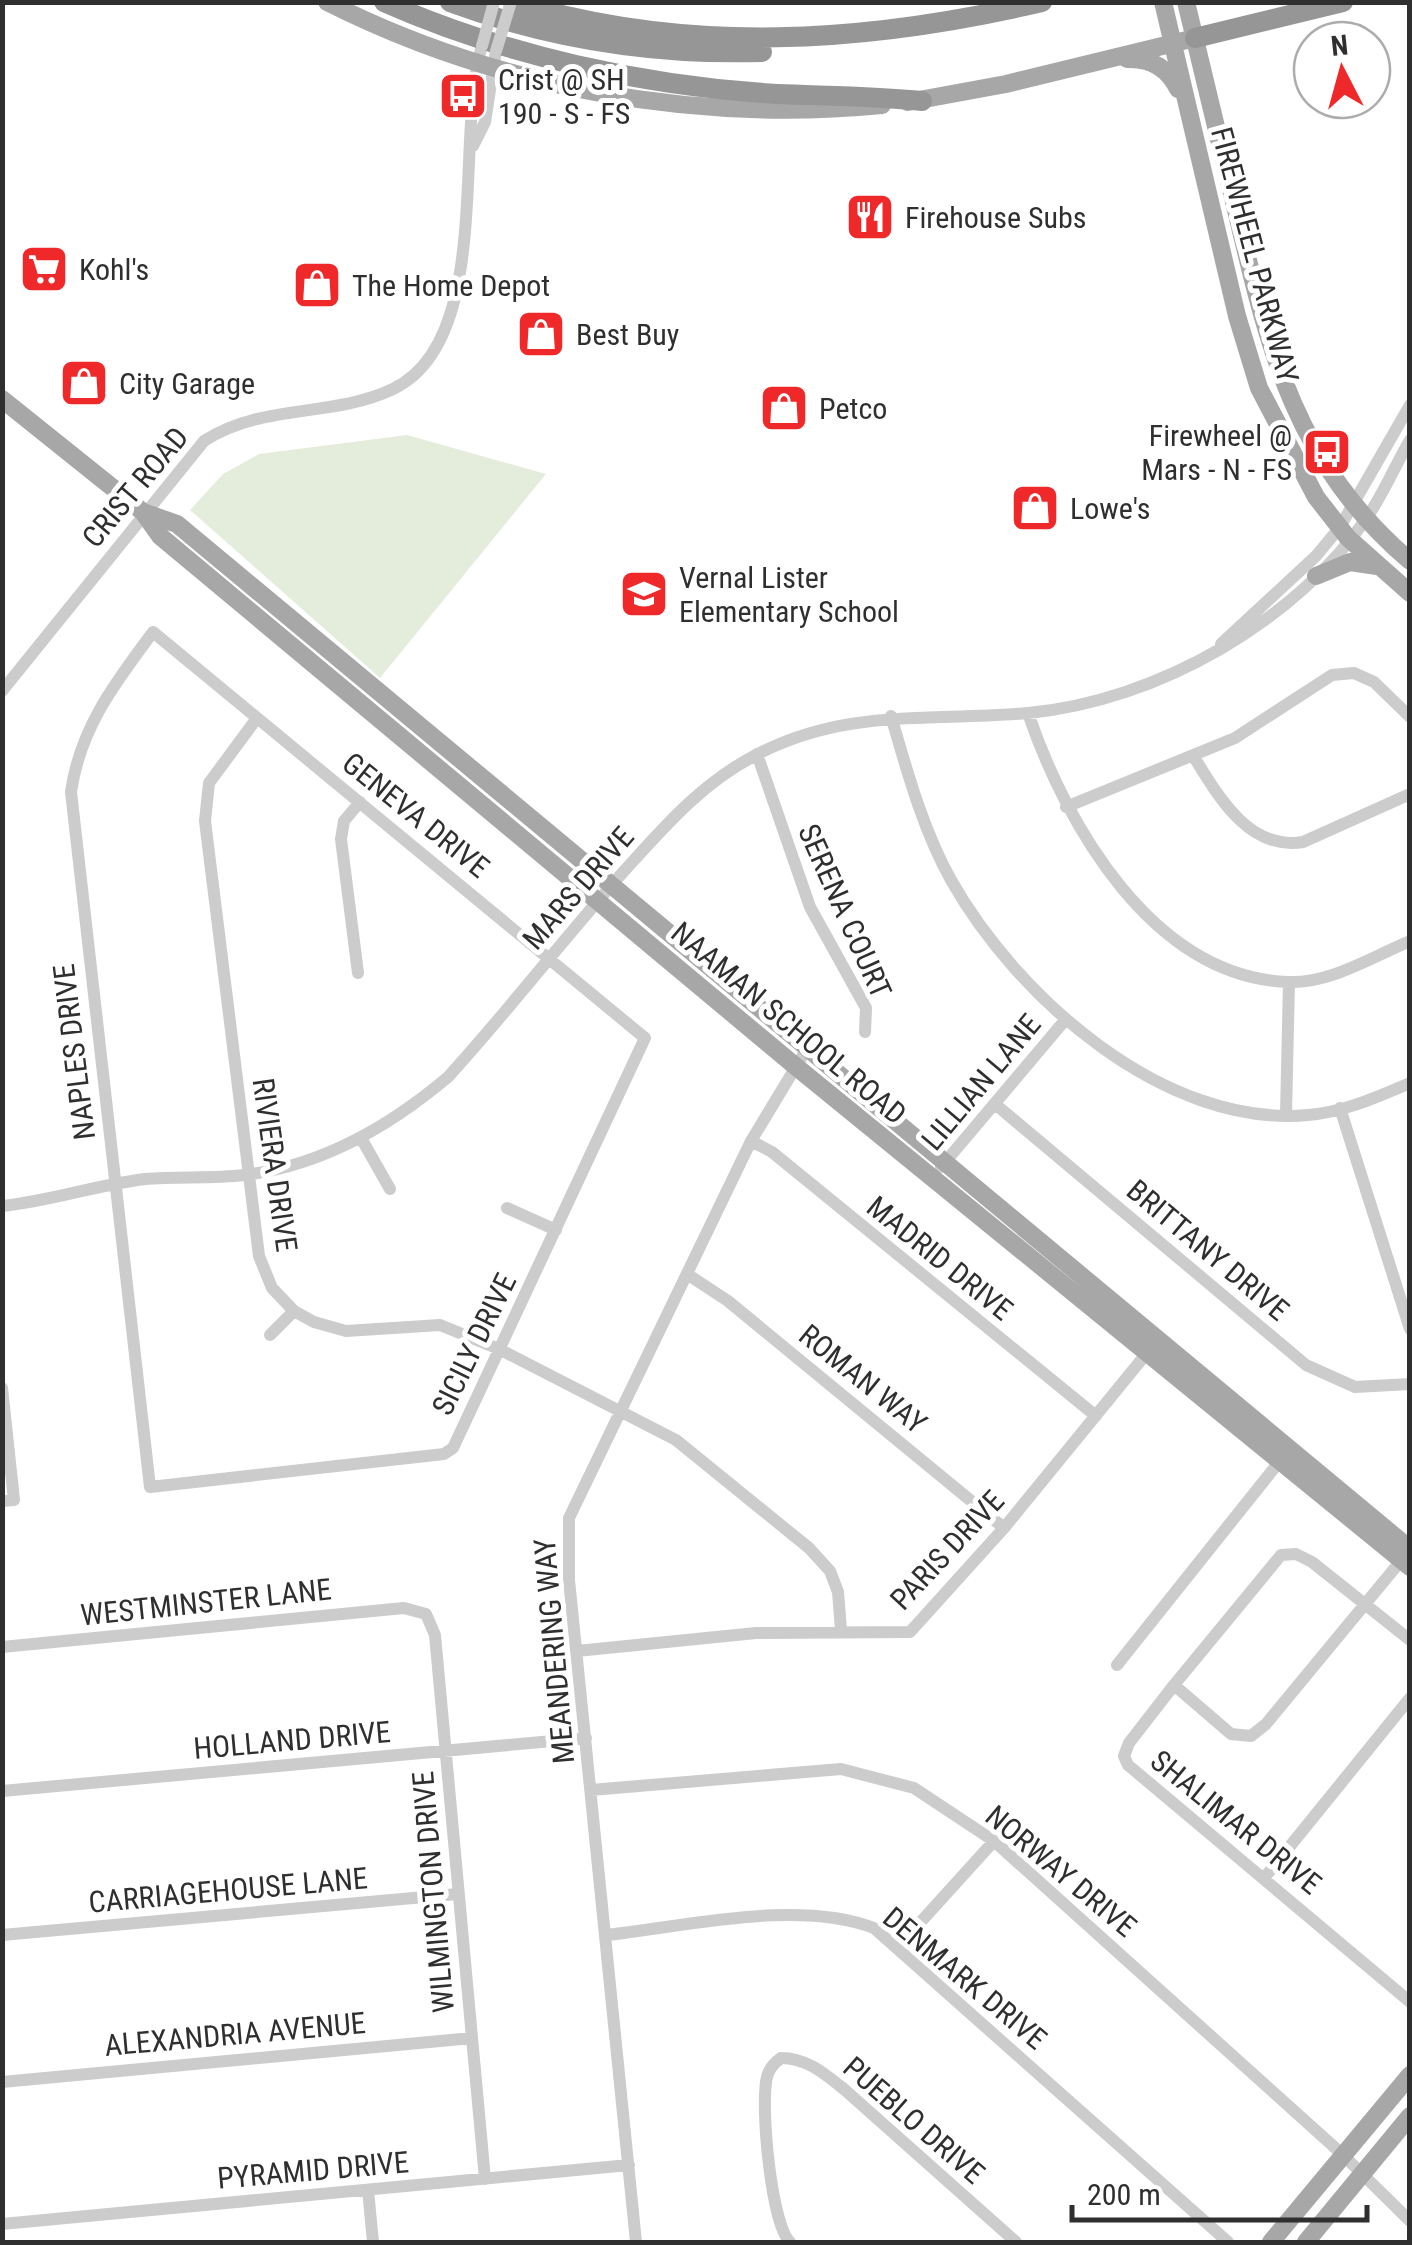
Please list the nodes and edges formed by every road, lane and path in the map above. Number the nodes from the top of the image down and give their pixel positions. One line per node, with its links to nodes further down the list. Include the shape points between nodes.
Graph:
1 (327, 2): 13 (main road, via 406,39)
2 (384, 2): 15 (highway, via 468,33 621,73 775,94)
3 (450, 2): 10 (highway, via 530,27 672,51 859,45)
4 (494, 2): 13 (street, CRIST ROAD, bridge)
5 (512, 2): 10 (highway, via 701,37 809,39); 13 (street, CRIST ROAD, bridge)
6 (1042, 2): 10 (highway)
7 (1164, 2): 12 (main road, FIREWHEEL PARKWAY)
8 (1186, 2): 11 (main road, FIREWHEEL PARKWAY)
9 (1343, 2): 11 (highway)
10 (899, 31)
11 (1195, 38): 12 (main road); 17 (main road, FIREWHEEL PARKWAY)
12 (1172, 42): 14 (main road); 16 (main road, FIREWHEEL PARKWAY)
13 (486, 57): 15 (main road, via 581,90 679,106); 22 (street, CRIST ROAD, via 468,120 472,149 454,302 422,366 373,398 227,426 185,460)
14 (1053, 70): 15 (main road); 16 (main road, via 1147,60 1172,77)
15 (922, 101)
16 (1189, 111): 18 (main road, FIREWHEEL PARKWAY)
17 (1266, 339): 18 (main road); 23 (main road, FIREWHEEL PARKWAY, via 1296,414)
18 (1244, 342): 24 (main road, FIREWHEEL PARKWAY, via 1274,422)
19 (2, 399): 22 (main road, NAAMAN SCHOOL ROAD)
20 (1410, 405): 23 (street, MARS DRIVE)
21 (1410, 440): 23 (street, MARS DRIVE)
22 (143, 512): 31 (street, CRIST ROAD); 41 (main road, NAAMAN SCHOOL ROAD, via 177,524); 42 (main road, NAAMAN SCHOOL ROAD, via 160,536)
23 (1360, 512): 24 (street, MARS DRIVE); 25 (main road, FIREWHEEL PARKWAY)
24 (1344, 533): 26 (main road, FIREWHEEL PARKWAY); 27 (street, MARS DRIVE); 30 (street, MARS DRIVE)
25 (1410, 560)
26 (1382, 568): 27 (main road, via 1350,562); 28 (main road, FIREWHEEL PARKWAY)
27 (1316, 576): 30 (street, MARS DRIVE, via 1259,626)
28 (1410, 592)
29 (153, 632): 35 (street, GENEVA DRIVE); 59 (street, NAPLES DRIVE, via 101,703 82,741 72,792)
30 (1219, 646): 32 (street, MARS DRIVE, via 1116,694)
31 (2, 691)
32 (1028, 713): 33 (street, MARS DRIVE); 40 (street)
33 (891, 716): 36 (street, MARS DRIVE, via 812,732); 47 (street, via 950,877 987,937)
34 (1410, 717): 37 (street, via 1374,682 1354,672 1332,675)
35 (257, 718): 39 (street, GENEVA DRIVE); 58 (street, RIVIERA DRIVE, via 204,796)
36 (757, 754): 41 (street, MARS DRIVE, via 688,801); 48 (street, SERENA COURT, via 810,907 866,1008)
37 (1194, 757): 38 (street, via 1234,816 1260,836 1287,844); 40 (street)
38 (1410, 794)
39 (360, 802): 44 (street, GENEVA DRIVE); 45 (street, via 344,821 341,839)
40 (1066, 807): 46 (street, via 1098,862 1171,933 1238,974)
41 (612, 885): 42 (street, MARS DRIVE); 50 (main road, NAAMAN SCHOOL ROAD)
42 (598, 900): 44 (street, MARS DRIVE); 50 (main road, NAAMAN SCHOOL ROAD)
43 (1410, 942): 46 (street, via 1338,972)
44 (550, 958): 49 (street, GENEVA DRIVE); 55 (street, MARS DRIVE, via 448,1077)
45 (358, 973)
46 (1289, 982): 54 (street)
47 (1066, 1019): 52 (street, LILLIAN LANE); 54 (street, via 1128,1064 1185,1094)
48 (865, 1032)
49 (645, 1038): 63 (street, SICILY DRIVE)
50 (800, 1057): 56 (street, MEANDERING WAY); 57 (main road, NAAMAN SCHOOL ROAD)
51 (1410, 1083): 53 (street)
52 (995, 1104): 57 (street, LILLIAN LANE); 70 (street, BRITTANY DRIVE, via 1306,1365 1354,1387)
53 (1340, 1108): 54 (street); 66 (street)
54 (1286, 1114)
55 (361, 1138): 58 (street, MARS DRIVE); 60 (street)
56 (751, 1142): 64 (street, MEANDERING WAY); 73 (street, MADRID DRIVE, via 772,1152)
57 (939, 1170): 68 (main road, NAAMAN SCHOOL ROAD)
58 (248, 1175): 59 (street, MARS DRIVE); 65 (street, RIVIERA DRIVE, via 259,1256 272,1288)
59 (115, 1184): 61 (street, MARS DRIVE); 75 (street, NAPLES DRIVE)
60 (390, 1189)
61 (2, 1206)
62 (508, 1208): 63 (street)
63 (556, 1230): 69 (street, SICILY DRIVE)
64 (687, 1274): 72 (street, MEANDERING WAY); 77 (street, ROMAN WAY)
65 (294, 1312): 67 (street); 69 (street, via 346,1331 440,1326)
66 (1410, 1329)
67 (270, 1336)
68 (1152, 1346): 73 (street, PARIS DRIVE); 74 (main road, NAAMAN SCHOOL ROAD)
69 (499, 1349): 72 (street); 75 (street, SICILY DRIVE, via 453,1448 444,1454)
70 (1410, 1384)
71 (2, 1388): 76 (street)
72 (623, 1410): 81 (street, via 676,1440 809,1548 830,1571); 84 (street, MEANDERING WAY, via 569,1518)
73 (1096, 1416): 77 (street, PARIS DRIVE)
74 (1285, 1454): 78 (main road, NAAMAN SCHOOL ROAD); 85 (street)
75 (150, 1487)
76 (8, 1500)
77 (1004, 1528): 81 (street, PARIS DRIVE, via 910,1632)
78 (1407, 1559): 79 (street)
79 (1366, 1604): 82 (street); 86 (street, SHALIMAR DRIVE, via 1312,1562 1281,1555); 86 (street, via 1251,1736 1231,1734)
80 (415, 1609): 83 (street, WESTMINSTER LANE); 89 (street, WILMINGTON DRIVE, via 426,1614 435,1636)
81 (841, 1630): 84 (street, PARIS DRIVE)
82 (1410, 1640)
83 (2, 1647)
84 (576, 1651): 88 (street, MEANDERING WAY)
85 (1117, 1665)
86 (1174, 1685): 93 (street, SHALIMAR DRIVE, via 1129,1742 1128,1766)
87 (1410, 1698): 93 (street)
88 (586, 1738): 89 (street, HOLLAND DRIVE); 90 (street, MEANDERING WAY)
89 (444, 1750): 91 (street, HOLLAND DRIVE); 94 (street, WILMINGTON DRIVE)
90 (591, 1790): 92 (street, NORWAY DRIVE, via 840,1769 914,1788); 96 (street, MEANDERING WAY)
91 (2, 1791)
92 (994, 1841): 97 (street); 103 (street, NORWAY DRIVE)
93 (1265, 1878): 98 (street, SHALIMAR DRIVE)
94 (458, 1894): 95 (street, CARRIAGEHOUSE LANE); 99 (street, WILMINGTON DRIVE)
95 (2, 1935)
96 (606, 1935): 97 (street, DENMARK DRIVE, via 802,1915 846,1917); 104 (street, MEANDERING WAY)
97 (898, 1947): 114 (street, DENMARK DRIVE)
98 (1410, 2002)
99 (472, 2038): 101 (street, ALEXANDRIA AVENUE); 106 (street, WILMINGTON DRIVE)
100 (1410, 2075): 103 (main road)
101 (2, 2082)
102 (1410, 2116): 105 (main road)
103 (1342, 2154): 105 (street, NORWAY DRIVE); 115 (main road)
104 (628, 2165): 106 (street, PYRAMID DRIVE); 111 (street, MEANDERING WAY)
105 (1363, 2174): 108 (street, NORWAY DRIVE); 116 (main road)
106 (485, 2179): 107 (street, PYRAMID DRIVE)
107 (368, 2190): 109 (street, PYRAMID DRIVE); 110 (street)
108 (1410, 2221)
109 (2, 2224)
110 (373, 2242)
111 (636, 2242)
112 (790, 2242): 113 (street, PUEBLO DRIVE, via 777,2219 765,2103 772,2065 781,2058 814,2067)
113 (1016, 2242)
114 (1228, 2242)
115 (1270, 2242)
116 (1306, 2242)

